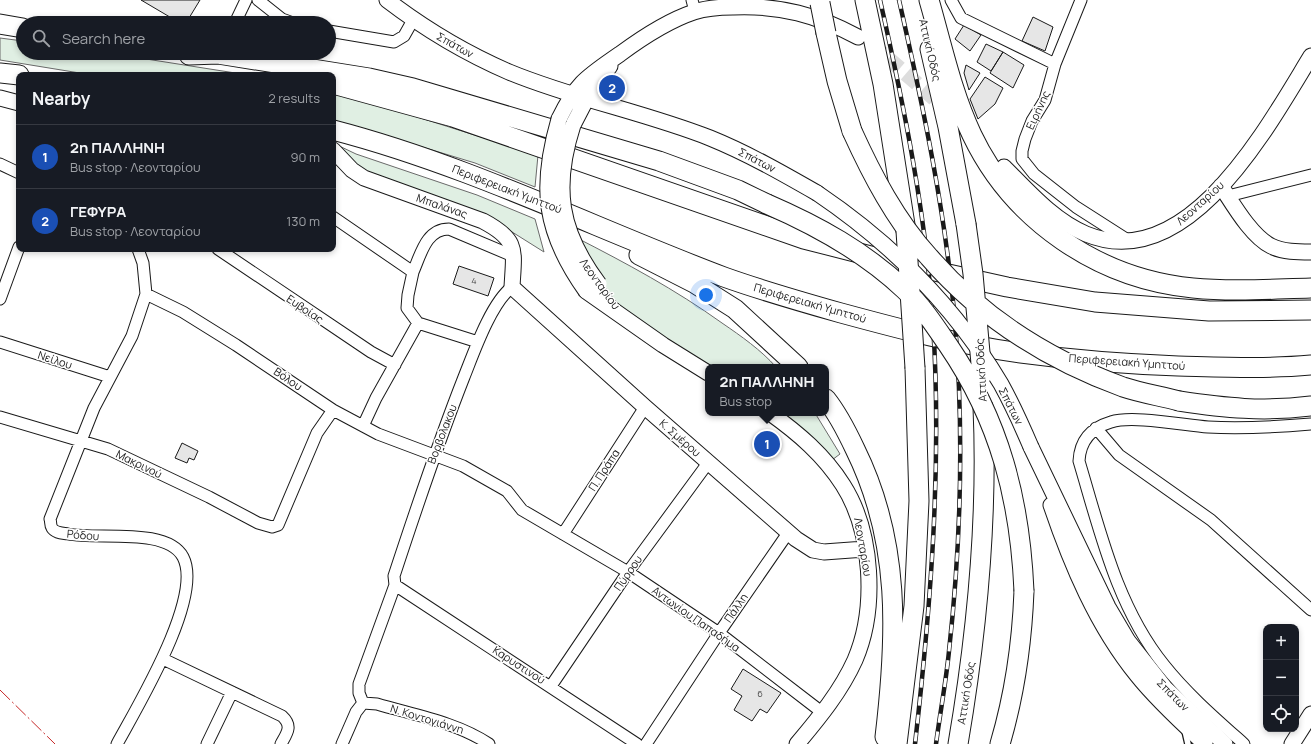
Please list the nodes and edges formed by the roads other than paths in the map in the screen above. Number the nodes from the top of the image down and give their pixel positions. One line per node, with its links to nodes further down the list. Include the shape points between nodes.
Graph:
1 (246, 0): 11 (street)
2 (258, 0): 12 (street)
3 (387, 0): 13 (street, Σπάτων)
4 (865, 0): 98 (highway, bridge, via 883,84 906,231 915,368 919,501 914,606)
5 (918, 0): 99 (highway, Αττική Οδός, bridge, via 948,127 966,224 982,375 984,444 981,558 971,660)
6 (930, 0): 49 (highway, via 959,102 977,144 1005,188 1028,213 1059,239 1114,269 1160,283 1208,289)
7 (952, 0): 21 (street, via 961,18)
8 (1080, 0): 21 (street, Ειρήνης)
9 (820, 1): 62 (highway, bridge, via 837,81 852,131 868,167 895,212 928,257 963,293 1004,326 1042,351 1082,371 1124,387 1179,401 1235,409 1288,409)
10 (693, 6): 17 (street, Λεονταρίου, via 758,6 780,9 832,23); 28 (street, Λεονταρίου, via 589,75)
11 (238, 16)
12 (278, 16)
13 (413, 20): 16 (street, via 404,36 394,42); 28 (street, Σπάτων, via 482,60)
14 (0, 24): 15 (highway)
15 (16, 27)
16 (336, 32)
17 (858, 37)
18 (1311, 56): 38 (street, Λεονταρίου)
19 (214, 60): 22 (highway)
20 (256, 60): 23 (highway, bridge)
21 (1054, 64): 40 (street, Ειρήνης, via 1045,100 1032,121 1022,146 1023,162 1034,174 1083,213)
22 (277, 72)
23 (331, 72)
24 (0, 73): 26 (highway)
25 (336, 73): 100 (highway, bridge, via 413,88 659,161 731,188 804,220 837,238 875,264 906,291 958,359 986,411 1005,462 1020,531 1024,591 1020,655 1014,694)
26 (16, 75)
27 (336, 85): 52 (highway, via 453,117 804,239 894,262 1007,287 1095,302 1209,311)
28 (580, 96): 48 (street, Λεονταρίου, bridge, via 564,159 561,188 564,216); 48 (street, Λεονταρίου, bridge, via 559,119 547,172 547,188 549,211 560,248 571,269); 71 (street, Σπάτων, bridge, via 734,148 817,193 866,228 890,249 949,311 1001,384)
29 (0, 98): 30 (street)
30 (16, 102)
31 (336, 131): 33 (highway, Περιφερειακή Υμηττού)
32 (336, 153): 45 (street, Μπαλάνας, via 364,178 483,221 498,229 514,250)
33 (425, 158): 56 (highway, via 530,208 592,232 694,283 735,309); 58 (highway, Περιφερειακή Υμηττού, via 534,199 726,278 896,328 1020,353 1120,364 1209,367)
34 (0, 164): 36 (street)
35 (1004, 167): 40 (street, Λεονταρίου, via 1051,211 1077,230 1104,240)
36 (16, 172)
37 (1311, 175): 38 (street)
38 (1224, 191): 40 (street, Λεονταρίου, via 1174,227); 44 (street, via 1247,223 1265,242 1284,250)
39 (336, 219): 46 (street)
40 (1131, 242)
41 (17, 252): 51 (street)
42 (139, 252): 50 (street, Ρόδου, via 143,263)
43 (222, 252): 57 (street, Ευβοίας, via 352,340)
44 (1311, 252)
45 (514, 256): 46 (street, via 449,229 441,229 428,240); 47 (street, Μπαλάνας)
46 (413, 272): 53 (street, via 407,308)
47 (512, 287): 55 (street, Βορβολακου, via 503,294); 63 (street, Κ. Σμέρου)
48 (593, 287): 59 (street, Λεονταρίου, via 625,317)
49 (1311, 288)
50 (146, 294): 60 (street, Ρόδου, via 132,336); 64 (street, Βόλου, via 183,312)
51 (0, 299)
52 (1311, 310)
53 (418, 323): 55 (street); 57 (street)
54 (0, 342): 60 (street, Νείλου)
55 (478, 342): 72 (street, Βορβολακου)
56 (795, 364)
57 (395, 365): 68 (street)
58 (1311, 365)
59 (705, 371)
60 (110, 377): 70 (street, Ρόδου)
61 (829, 404): 97 (highway, via 850,437 867,472 880,511 888,550 894,636 890,701)
62 (1311, 406)
63 (645, 407): 73 (street, Κ. Σμέρου); 75 (street, Π. Πράπα)
64 (333, 410): 68 (street, Βόλου); 70 (street, Μακρινού, via 317,433 278,525 272,527 258,523 148,467 108,449)
65 (774, 416): 76 (street, Λεονταρίου, via 793,429 814,450 843,485 855,508)
66 (0, 417): 70 (street, Μακρινού)
67 (1311, 424): 69 (street, via 1257,428 1130,420 1111,422)
68 (363, 426): 72 (street, Βόλου)
69 (1096, 428): 79 (street, via 1119,455 1211,520); 104 (street, via 1081,445 1079,461 1105,549 1132,614 1163,664 1180,684)
70 (81, 441): 81 (street, Ρόδου, via 50,519 52,528 82,537 156,539 176,548 183,557 187,574 186,586)
71 (1031, 447): 87 (street, Σπάτων, via 1063,540 1097,613 1137,675); 103 (street, Σπάτων, via 1108,607 1128,641 1165,688)
72 (434, 455): 75 (street, Βόλου, via 463,466 507,491 518,507); 78 (street, Βορβολακου, via 394,576)
73 (708, 463): 74 (street, Κ. Σμέρου); 77 (street, Πύρρου)
74 (788, 533): 76 (street, Κ. Σμέρου, via 814,550 833,552); 80 (street, Πάλλη)
75 (563, 534): 77 (street, Αντωνίου Παπαδήμα)
76 (865, 549): 85 (street, Λεονταρίου, via 869,570 869,592 862,642 845,680)
77 (628, 572): 80 (street, Αντωνίου Παπαδήμα); 82 (street, Πύρρου)
78 (397, 587): 82 (street, Καρυστινού); 84 (street, Βορβολακου, via 359,684)
79 (1311, 610)
80 (719, 633): 85 (street, Αντωνίου Παπαδήμα); 95 (street, Πάλλη)
81 (163, 659): 83 (street); 89 (street, Ρόδου)
82 (551, 686): 94 (street, Καρυστινού)
83 (232, 692): 90 (street); 91 (street, via 288,721 288,731)
84 (363, 704): 92 (street, via 356,712); 93 (street, Ν. Koντογιάννη, via 377,704 455,727 472,733)
85 (823, 713): 96 (street, Λεονταρίου)
86 (1311, 714): 88 (street)
87 (1183, 723): 101 (lane); 102 (street, Σπάτων)
88 (1299, 738): 105 (street)
89 (117, 744)
90 (207, 744)
91 (281, 744)
92 (342, 744)
93 (489, 744)
94 (637, 744)
95 (646, 744)
96 (797, 744)
97 (884, 744)
98 (897, 744)
99 (958, 744)
100 (1000, 744)
101 (1188, 744)
102 (1206, 744)
103 (1225, 744)
104 (1244, 744)
105 (1292, 744)

